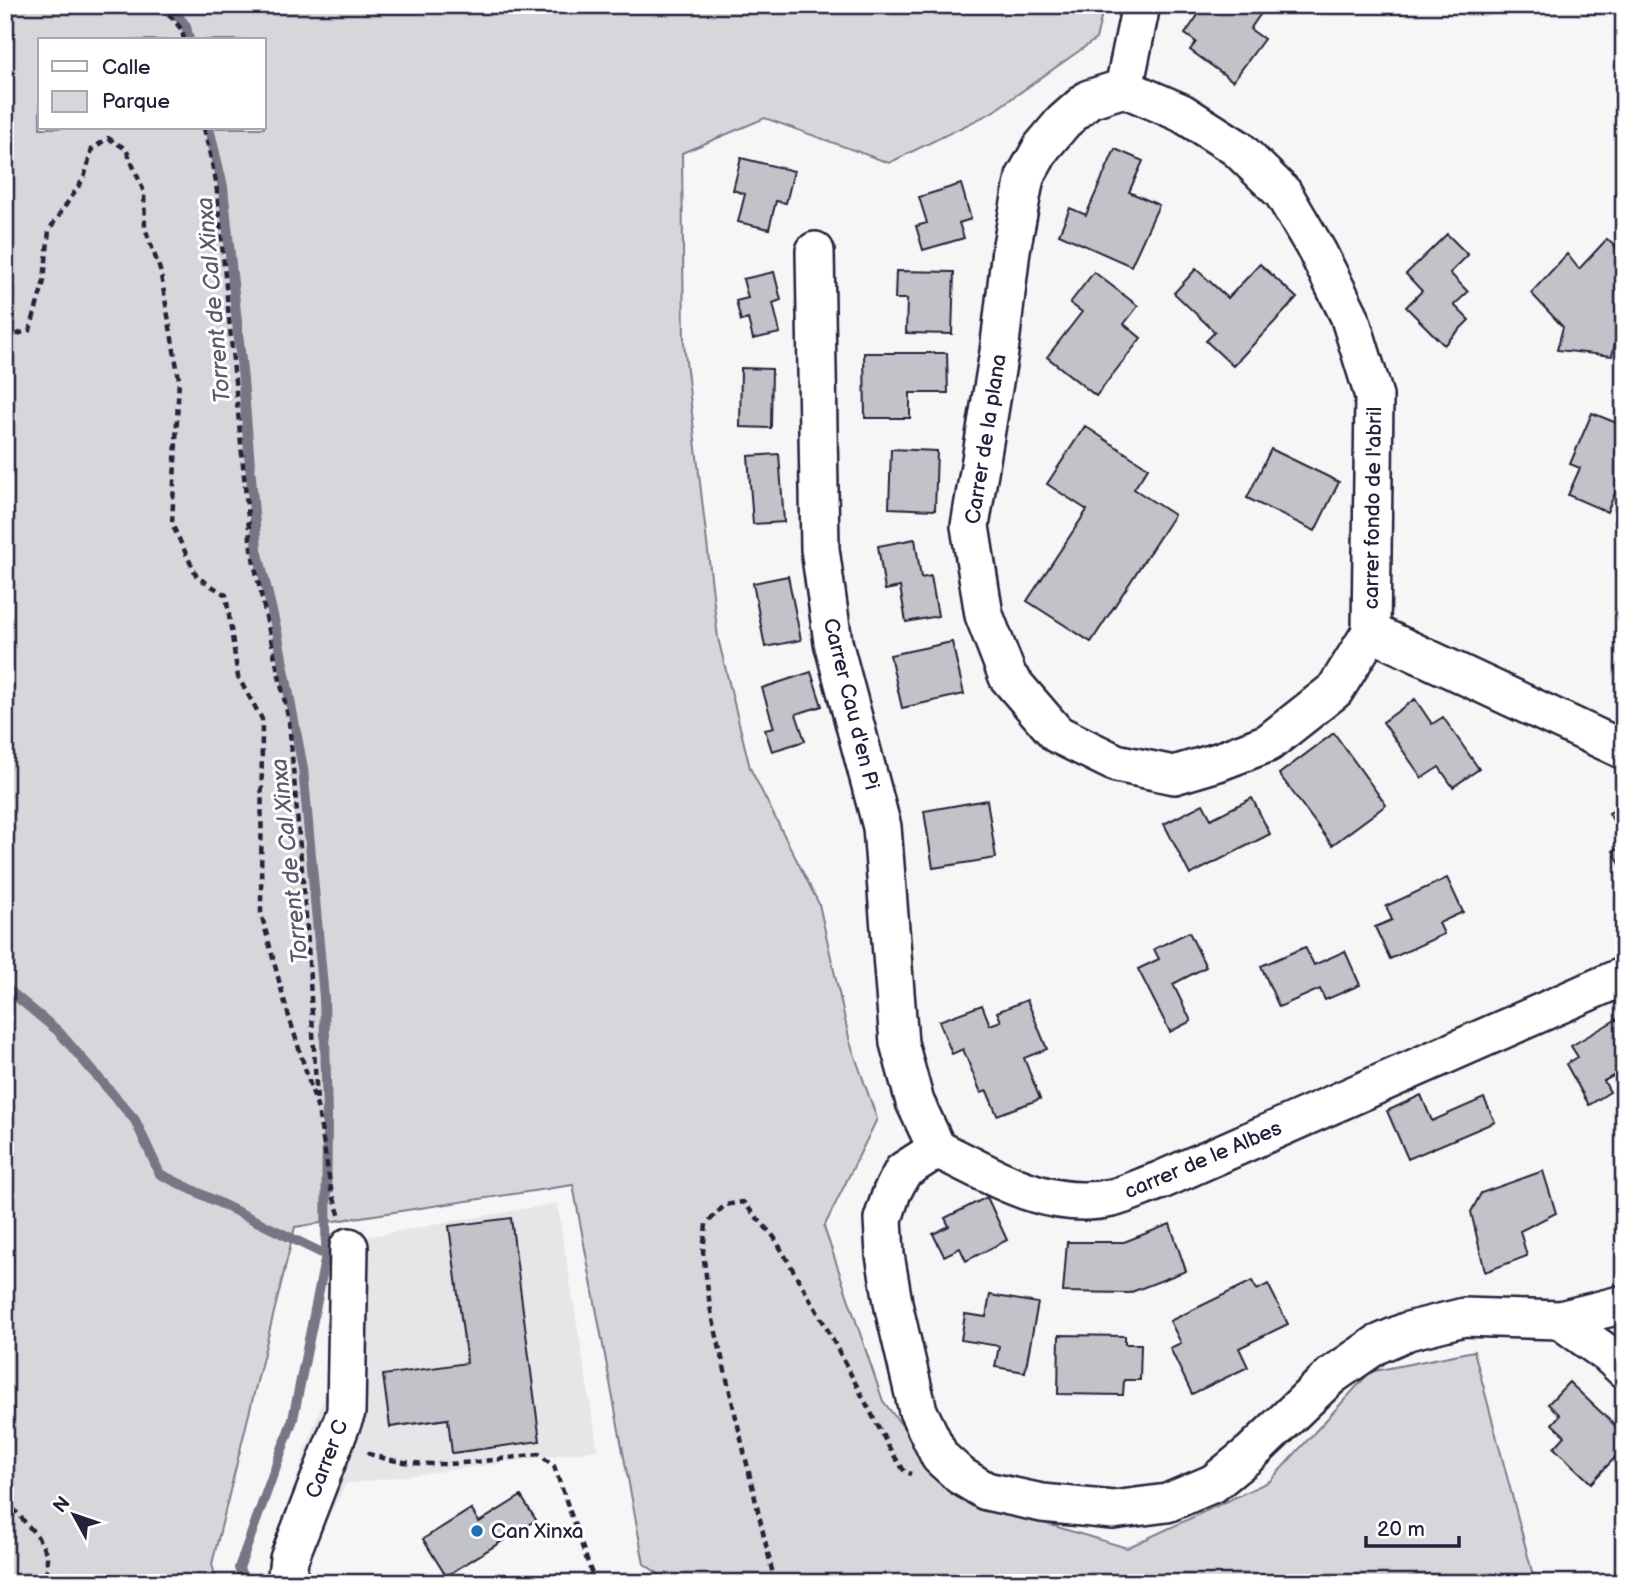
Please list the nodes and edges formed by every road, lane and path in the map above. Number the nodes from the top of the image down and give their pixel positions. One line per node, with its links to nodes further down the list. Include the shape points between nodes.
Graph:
1 (161, 5): 3 (path)
2 (1141, 5): 4 (street)
3 (184, 38)
4 (1124, 88): 8 (street, carrer fondo de l'abril, via 1182,113 1237,148 1283,193 1349,315 1374,396); 8 (street, Carrer de la plana, via 1089,99 1063,122 1025,177 970,526 984,615 1008,677 1057,734 1116,763 1174,775 1268,743 1335,690)
5 (204, 130): 11 (path, via 216,182 251,549 289,721)
6 (815, 251): 12 (street, Carrer Cau d'en Pi, via 820,550 833,642 882,827 899,1043 915,1102)
7 (5, 338): 11 (path, via 30,330 44,281 49,230 84,178 92,149 108,138 126,149 144,192 145,228 160,270 179,379 172,524 197,577 226,595 238,677 262,719 261,913)
8 (1371, 632): 9 (street, carrer fondo de l'abril)
9 (1624, 750)
10 (1624, 976): 12 (street, carrer de le Albes, via 1113,1197 1076,1202 1033,1195)
11 (318, 1110): 13 (path, via 331,1189)
12 (937, 1149): 18 (street, via 903,1171 891,1192 883,1219 885,1255 918,1411 940,1457)
13 (349, 1247): 17 (street, Carrer C)
14 (1624, 1304): 15 (street)
15 (1559, 1320): 16 (street); 18 (street, via 1464,1317 1408,1331 1376,1345 1331,1376 1213,1483 1167,1503 1113,1510 1042,1503 986,1491)
16 (1624, 1368)
17 (346, 1412): 21 (street, Carrer C, via 289,1559); 22 (path, via 368,1454 412,1463 461,1464 539,1454 554,1466)
18 (961, 1476): 23 (path, via 925,1479 905,1472 774,1237 743,1202 725,1205 706,1224 706,1280)
19 (5, 1499): 20 (path, via 47,1553)
20 (47, 1583)
21 (286, 1583)
22 (595, 1583)
23 (775, 1583)

